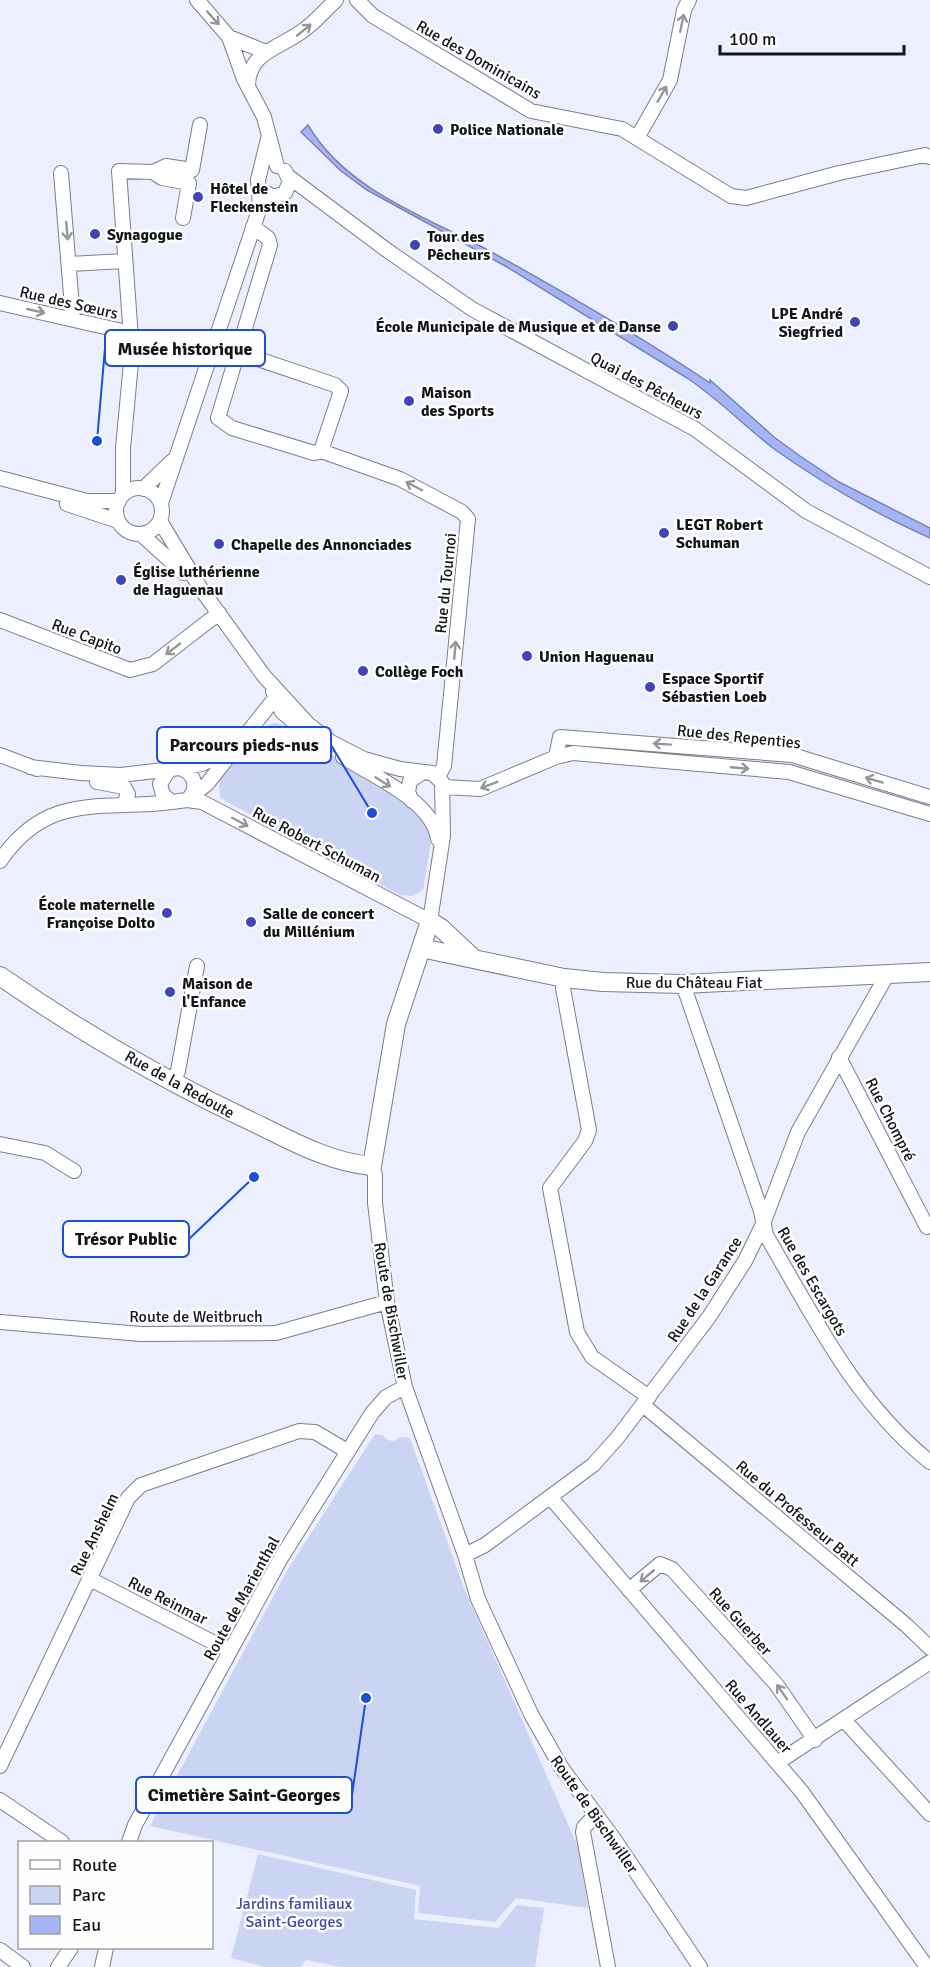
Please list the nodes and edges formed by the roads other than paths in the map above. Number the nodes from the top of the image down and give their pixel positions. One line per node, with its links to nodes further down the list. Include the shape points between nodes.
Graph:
1 (196, 0): 5 (street, one-way to 5)
2 (336, 0): 6 (street, one-way to 2, via 304,30)
3 (357, 0): 9 (street, Rue des Dominicains, via 373,16 531,111 622,129)
4 (689, 0): 9 (street, one-way to 4, via 670,80)
5 (230, 37): 6 (street); 7 (street)
6 (266, 52): 7 (street, via 252,66)
7 (248, 86): 10 (street, via 264,117)
8 (200, 125): 13 (street, via 192,170 166,166)
9 (637, 138): 11 (street, Rue des Dominicains, via 722,192 746,198 839,173)
10 (268, 139): 12 (street); 15 (street)
11 (930, 157)
12 (277, 166): 15 (street, via 268,166); 16 (street)
13 (153, 172): 20 (street, via 162,178 189,183); 23 (street, via 119,171)
14 (62, 173): 24 (street, one-way to 24)
15 (261, 173): 17 (street)
16 (290, 177): 18 (street, via 290,186); 21 (street, Quai des Pêcheurs)
17 (260, 190): 18 (street); 19 (street)
18 (278, 196): 19 (street); 21 (street, Quai des Pêcheurs, via 306,195)
19 (260, 207): 22 (street)
20 (183, 219)
21 (349, 222): 40 (street, Quai des Pêcheurs, via 472,309 695,429 806,511)
22 (251, 233): 28 (street, via 268,238 269,249); 31 (street)
23 (124, 261): 24 (street); 27 (street)
24 (70, 264): 26 (street)
25 (0, 303): 26 (street, Rue des Sœurs, one-way to 26)
26 (73, 319): 27 (street, Rue des Sœurs)
27 (131, 333): 30 (street)
28 (237, 352): 29 (street, via 335,385 341,391); 29 (street, Rue du Tournoi, via 218,418 231,428 314,453)
29 (321, 451): 51 (street, Rue du Tournoi, one-way to 29, via 468,519 400,478)
30 (123, 456): 34 (street); 35 (street)
31 (176, 458): 34 (street); 36 (street)
32 (0, 478): 33 (street)
33 (32, 488): 35 (street, via 87,501); 37 (street, via 47,497)
34 (142, 489): 35 (street); 36 (street, via 157,496)
35 (121, 498): 37 (street, via 116,511)
36 (161, 503): 38 (street)
37 (118, 521): 39 (street, via 124,529)
38 (160, 521): 39 (street); 41 (street)
39 (142, 535): 41 (street)
40 (930, 577)
41 (201, 589): 42 (street)
42 (219, 613): 43 (street, Rue Capito, one-way to 43, via 153,664 130,670); 44 (street)
43 (0, 620)
44 (277, 695): 45 (street); 50 (street, via 314,730 345,750 376,763); 56 (street, one-way to 56, via 282,712 302,731)
45 (231, 750): 49 (street, via 202,764); 53 (street, via 207,784)
46 (0, 755): 48 (street)
47 (556, 757): 51 (street, Rue des Repenties, one-way to 51, via 480,789); 52 (street, Rue des Repenties, one-way to 47, via 792,755 560,737); 57 (street, Rue des Repenties, one-way to 57, via 573,753 789,772)
48 (30, 767): 49 (street, via 89,774); 54 (street, via 67,778 120,785)
49 (170, 772): 53 (street, via 189,773 194,782); 54 (street, via 150,792); 55 (street, via 160,790)
50 (423, 772): 51 (street); 56 (street, via 410,781 408,792)
51 (441, 787): 56 (street, via 434,806); 58 (street, Rue du Tournoi, via 443,836)
52 (930, 797)
53 (189, 798): 55 (street); 60 (street, Rue Robert Schuman, one-way to 60)
54 (130, 800): 55 (street); 59 (street, via 69,810 43,820)
55 (172, 802)
56 (415, 803): 58 (street, via 434,822)
57 (930, 814)
58 (439, 858): 60 (street, Rue du Tournoi)
59 (0, 861)
60 (430, 921): 61 (main road, Route de Bischwiller); 62 (main road)
61 (421, 948): 62 (main road, Rue du Château Fiat); 72 (main road, Route de Bischwiller, via 396,1024)
62 (472, 957): 67 (main road, Rue du Château Fiat)
63 (198, 966): 70 (street)
64 (926, 968): 65 (main road, Rue du Château Fiat)
65 (887, 975): 68 (main road, Rue du Château Fiat); 69 (street, Rue de la Garance)
66 (0, 976): 70 (main road, Rue de la Redoute)
67 (564, 978): 68 (main road, Rue du Château Fiat); 79 (street, Rue du Professeur Batt, via 589,1130 550,1188 576,1332 592,1356)
68 (683, 984): 74 (street, Rue des Escargots)
69 (839, 1057): 74 (street, Rue de la Garance, via 798,1132); 75 (street, Rue Chompré, via 927,1227)
70 (173, 1082): 72 (main road, Rue de la Redoute, via 285,1138 338,1159)
71 (0, 1144): 73 (street, via 45,1154)
72 (372, 1167): 76 (street, Route de Bischwiller)
73 (74, 1171)
74 (763, 1224): 79 (street, Rue de la Garance, via 745,1261 709,1317); 81 (street, Rue des Escargots, via 844,1369 875,1410)
75 (930, 1224)
76 (387, 1302): 77 (street, Route de Weitbruch, via 276,1333 141,1334); 78 (street, Route de Bischwiller)
77 (1, 1325)
78 (405, 1387): 80 (street, Route de Marienthal, via 386,1397); 83 (street, Route de Bischwiller)
79 (646, 1401): 82 (street, Rue de la Garance, via 593,1465); 86 (street, Rue du Professeur Batt)
80 (347, 1451): 84 (street, Rue Anshelm, via 315,1432 299,1431 141,1485 128,1498); 87 (street, Route de Marienthal)
81 (930, 1462)
82 (551, 1498): 83 (street, Rue de la Garance); 85 (street, Rue Andlauer)
83 (465, 1555): 95 (street, Route de Bischwiller, via 482,1589 504,1653 546,1742)
84 (90, 1579): 87 (street, Rue Reinmar); 92 (street, Rue Anshelm)
85 (629, 1590): 90 (street, Rue Guerber, one-way to 85, via 776,1683 672,1569 660,1564); 91 (street, Rue Andlauer)
86 (930, 1648)
87 (230, 1651): 97 (street, Route de Marienthal)
88 (930, 1662): 89 (street)
89 (844, 1720): 90 (street); 94 (street)
90 (815, 1740): 91 (street)
91 (777, 1763): 106 (street, Rue Andlauer)
92 (0, 1766)
93 (0, 1800): 96 (street)
94 (930, 1814)
95 (596, 1815): 104 (street, via 584,1832); 105 (street, Route de Bischwiller)
96 (61, 1841)
97 (129, 1841)
98 (70, 1949): 102 (street)
99 (106, 1949): 103 (street)
100 (0, 1950): 101 (street)
101 (23, 1967)
102 (58, 1967)
103 (102, 1967)
104 (608, 1967)
105 (700, 1967)
106 (927, 1967)

